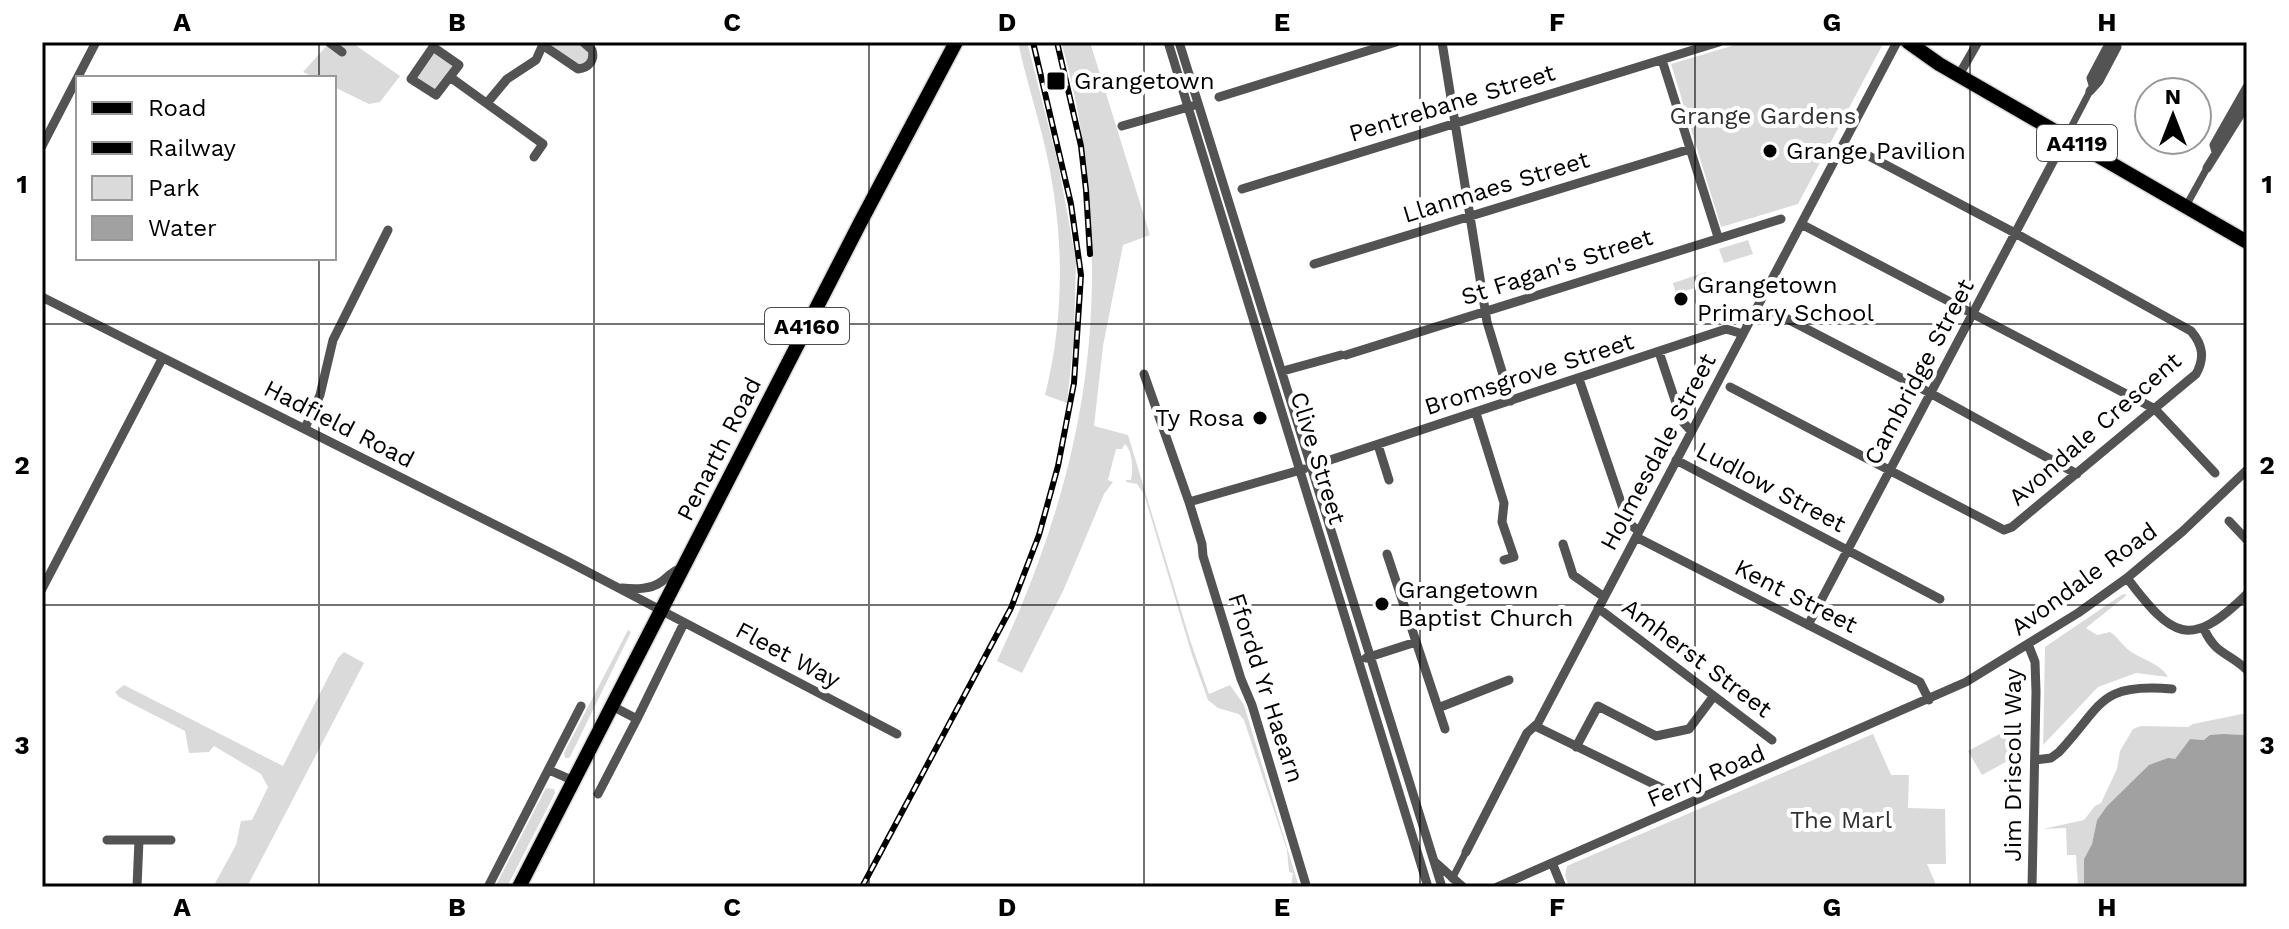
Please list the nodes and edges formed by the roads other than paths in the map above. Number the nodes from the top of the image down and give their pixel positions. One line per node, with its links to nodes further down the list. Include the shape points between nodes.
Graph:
1 (96, 42): 18 (street)
2 (329, 42): 15 (street)
3 (583, 42): 14 (street, via 593,58 578,69)
4 (956, 42): 81 (main road, Penarth Road / A4160)
5 (1168, 42): 26 (street, Clive Street)
6 (1179, 42): 26 (street, Clive Street)
7 (1396, 42): 23 (street)
8 (1442, 42): 27 (street)
9 (1719, 42): 16 (street, Pentrebane Street)
10 (1897, 42): 30 (street, Holmesdale Street)
11 (1908, 42): 17 (main road, A4119)
12 (1978, 42): 17 (street)
13 (2115, 42): 22 (street, via 2091,78)
14 (544, 44): 24 (street, via 536,60 507,79)
15 (342, 52)
16 (1662, 60): 27 (street, Pentrebane Street); 32 (street)
17 (1959, 75): 29 (main road, A4119)
18 (78, 76)
19 (450, 77): 19 (street, via 459,65 433,47 411,79 436,95); 24 (street)
20 (76, 81): 31 (street)
21 (2247, 87): 33 (street, via 2214,145)
22 (2091, 88): 29 (street)
23 (1219, 97)
24 (487, 103): 35 (street, via 543,144)
25 (2247, 104): 33 (street)
26 (1194, 106): 28 (street); 54 (street, Clive Street); 67 (street, Clive Street)
27 (1456, 123): 37 (street, Pentrebane Street); 39 (street)
28 (1122, 126)
29 (2066, 137): 38 (main road, A4119); 43 (street, Cambridge Street)
30 (1843, 143): 34 (street); 41 (street, Holmesdale Street)
31 (42, 146)
32 (1690, 149): 39 (street, Llanmaes Street); 44 (street)
33 (2216, 152): 36 (street)
34 (1867, 155): 43 (street, Avondale Crescent)
35 (534, 157)
36 (2207, 168): 38 (street)
37 (1242, 189)
38 (2186, 206): 45 (main road, A4119)
39 (1471, 215): 46 (street, Llanmaes Street); 49 (street)
40 (1781, 219): 44 (street, St Fagan's Street)
41 (1801, 224): 50 (street); 51 (street, Holmesdale Street)
42 (388, 230): 62 (street, via 333,340 320,395)
43 (2015, 233): 50 (street, Cambridge Street); 60 (street, Avondale Crescent, via 2191,331 2201,346 2196,374)
44 (1718, 237): 49 (street, St Fagan's Street)
45 (2247, 242)
46 (1314, 264)
47 (42, 297): 53 (street, Hadfield Road)
48 (1770, 310): 58 (street)
49 (1485, 311): 54 (street, St Fagan's Street); 59 (street)
50 (1973, 314): 58 (street, Cambridge Street); 60 (street)
51 (1743, 334): 52 (street, Bromsgrove Street, via 1726,329); 63 (street, Holmesdale Street)
52 (1659, 352): 56 (street, Bromsgrove Street); 63 (street, via 1682,421)
53 (162, 359): 62 (street, Hadfield Road); 84 (street)
54 (1283, 371): 67 (street, Clive Street)
55 (1144, 374): 73 (street, Ffordd Yr Haearn)
56 (1579, 379): 59 (street, Bromsgrove Street); 75 (street, via 1628,523)
57 (1730, 387): 69 (street)
58 (1930, 393): 69 (street, Cambridge Street); 70 (street)
59 (1511, 401): 61 (street, Bromsgrove Street)
60 (2155, 409): 70 (street, Avondale Crescent); 71 (street)
61 (1476, 413): 64 (street, Bromsgrove Street); 80 (street, via 1504,503 1502,522 1514,557)
62 (305, 428): 83 (street, Hadfield Road)
63 (1691, 431): 65 (street, Holmesdale Street)
64 (1378, 445): 66 (street, Bromsgrove Street); 72 (street)
65 (1676, 460): 75 (street, Holmesdale Street); 78 (street, Ludlow Street)
66 (1327, 461)
67 (1306, 468): 73 (street); 95 (street, Clive Street); 96 (street, Clive Street)
68 (2247, 470): 82 (street, Avondale Road)
69 (1889, 472): 70 (street, Avondale Crescent, via 2004,530); 78 (street, Cambridge Street)
70 (2077, 474)
71 (2218, 477)
72 (1389, 480)
73 (1189, 502): 123 (street, Ffordd Yr Haearn)
74 (2229, 526): 76 (street)
75 (1637, 534): 86 (street, Holmesdale Street); 91 (street, Kent Street)
76 (2247, 540)
77 (1563, 544): 86 (street, via 1573,575)
78 (1848, 550): 87 (street, Ludlow Street); 91 (street, Cambridge Street)
79 (1387, 554): 93 (street)
80 (1504, 560)
81 (682, 568): 83 (street, via 649,587); 89 (main road, Penarth Road / A4160)
82 (2127, 578): 92 (street, via 2166,622 2181,629); 94 (street, Avondale Road)
83 (618, 588): 89 (street, Hadfield Road)
84 (42, 589)
85 (2247, 594): 92 (street)
86 (1604, 597): 88 (street, Holmesdale Street)
87 (1940, 599)
88 (1598, 608): 100 (street, Amherst Street); 106 (street, Holmesdale Street)
89 (660, 610): 90 (street, Fleet Way); 103 (main road, Penarth Road / A4160)
90 (684, 623): 105 (street); 108 (street, Fleet Way)
91 (1808, 625): 101 (street, Kent Street, via 1920,682)
92 (2204, 629): 97 (street, via 2215,649)
93 (1416, 642): 95 (street); 104 (street)
94 (2028, 644): 101 (street, Avondale Road); 111 (street, Jim Driscoll Way, via 2035,662)
95 (1370, 657): 96 (street); 120 (street, Clive Street)
96 (1359, 661): 127 (street, Clive Street)
97 (2247, 670)
98 (1509, 680): 104 (street)
99 (2172, 689): 111 (street, via 2142,686 2114,693 2102,700 2059,752)
100 (1713, 697): 109 (street, Amherst Street); 110 (street, via 1689,729 1656,736 1598,706)
101 (1929, 700): 121 (street, Ferry Road)
102 (581, 706): 112 (street)
103 (612, 706): 105 (street); 113 (main road, Penarth Road / A4160)
104 (1438, 708): 107 (street)
105 (637, 719): 115 (street)
106 (1535, 726): 110 (street); 119 (street, Holmesdale Street)
107 (1445, 729)
108 (897, 734)
109 (1772, 740)
110 (1576, 747): 114 (street)
111 (2035, 760): 132 (street, Jim Driscoll Way)
112 (549, 770): 113 (street); 125 (street)
113 (574, 781): 126 (main road, Penarth Road / A4160)
114 (1670, 792)
115 (598, 794)
116 (107, 840): 117 (street)
117 (139, 840): 118 (street); 124 (street)
118 (171, 840)
119 (1466, 852): 122 (street, Holmesdale Street)
120 (1435, 862): 122 (street, Clive Street); 128 (street, Clive Street)
121 (1553, 865): 130 (street, Ferry Road); 131 (street)
122 (1452, 879): 129 (street, Clive Street)
123 (1306, 885)
124 (137, 887)
125 (488, 887)
126 (519, 887)
127 (1428, 887)
128 (1442, 887)
129 (1463, 887)
130 (1497, 887)
131 (1562, 887)
132 (2032, 887)

